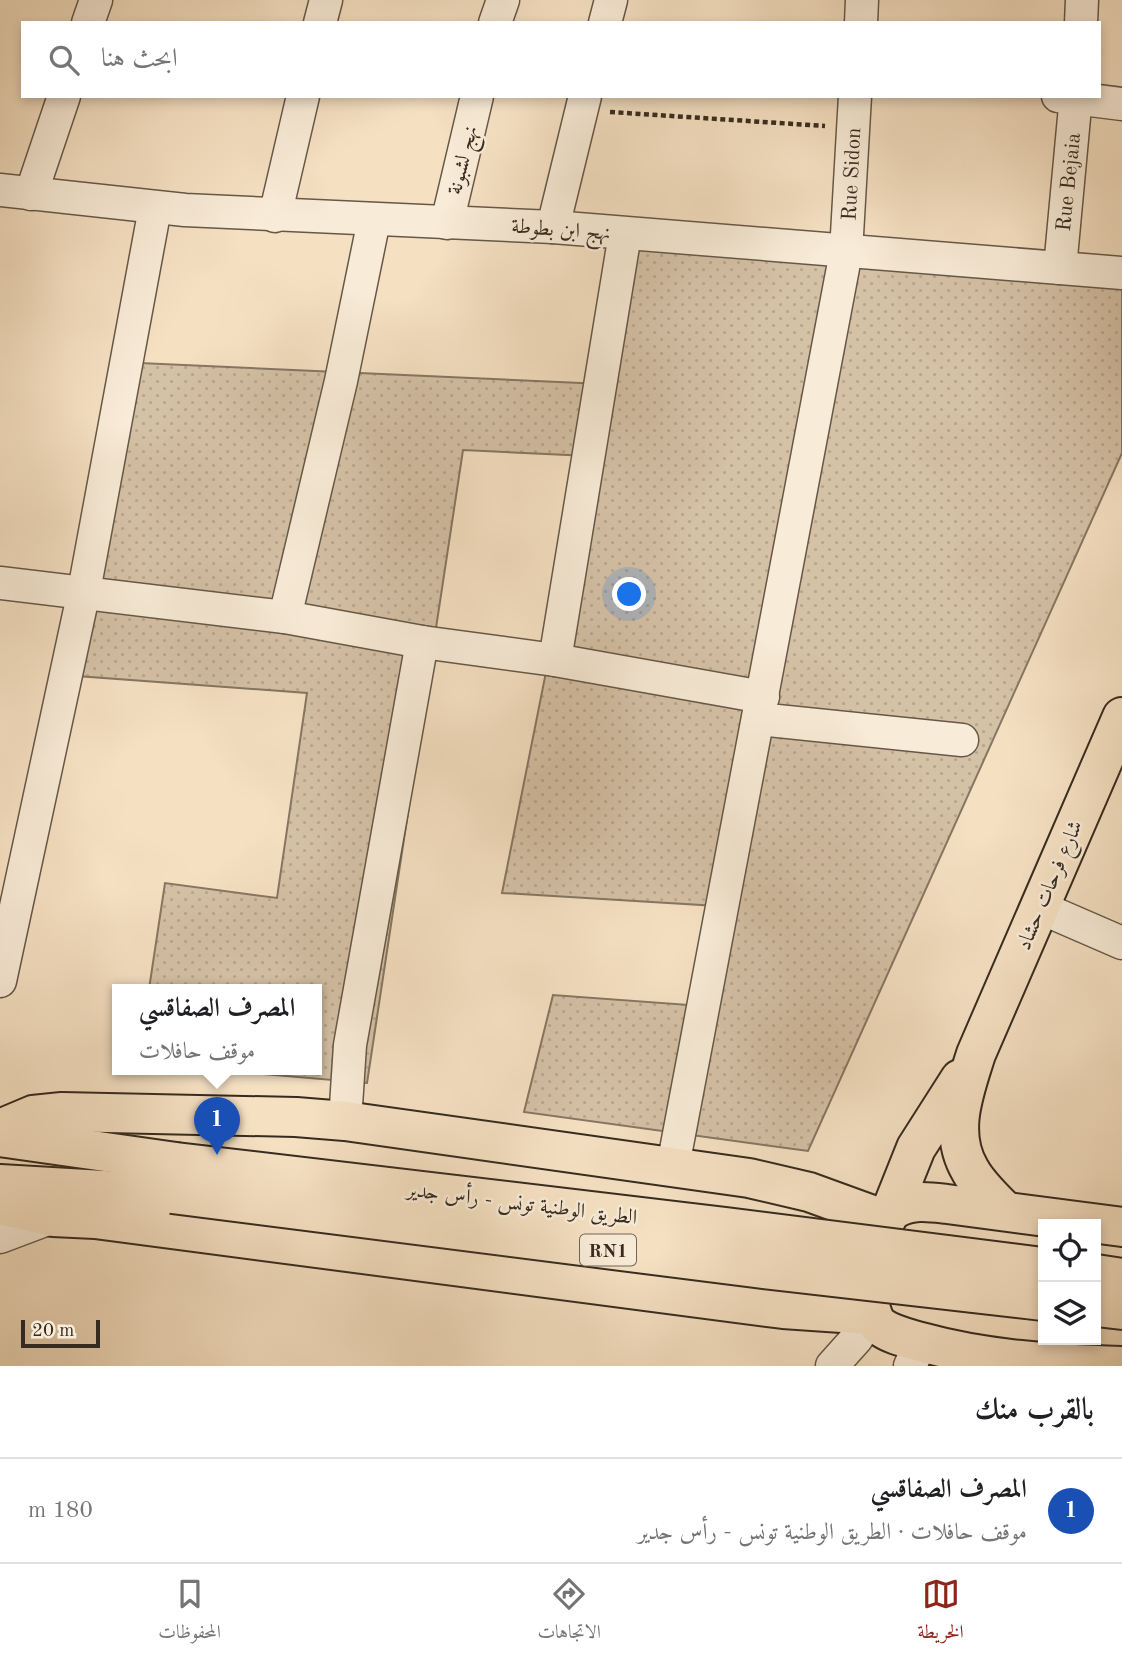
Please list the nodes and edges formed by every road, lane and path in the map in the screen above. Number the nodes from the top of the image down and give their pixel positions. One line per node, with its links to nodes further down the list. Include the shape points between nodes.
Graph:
1 (96, 0): 7 (street)
2 (326, 0): 8 (street)
3 (503, 0): 9 (street)
4 (611, 0): 10 (street)
5 (862, 0): 11 (street)
6 (1082, 0): 12 (street)
7 (89, 21)
8 (321, 21)
9 (496, 21)
10 (605, 21)
11 (860, 21)
12 (1081, 21)
13 (63, 98): 23 (street)
14 (303, 98): 25 (street)
15 (477, 98): 27 (street, نهج لشبونة)
16 (855, 98): 21 (street, Rue Sidon)
17 (1070, 98): 31 (street, Rue Bejaia)
18 (1077, 98): 20 (street)
19 (583, 103): 21 (path); 28 (street)
20 (1122, 104)
21 (853, 128): 30 (street, Rue Sidon)
22 (0, 190): 23 (street, نهج ابن بطوطة)
23 (31, 194): 24 (street, نهج ابن بطوطة)
24 (155, 208): 25 (street, نهج ابن بطوطة); 34 (street)
25 (275, 216): 26 (street, نهج ابن بطوطة)
26 (374, 220): 27 (street, نهج ابن بطوطة); 35 (street)
27 (447, 223): 28 (street, نهج ابن بطوطة)
28 (553, 227): 29 (street, نهج ابن بطوطة)
29 (625, 234): 30 (street, نهج ابن بطوطة); 37 (street)
30 (846, 252): 31 (street, نهج ابن بطوطة); 38 (street, Rue Sidon)
31 (1059, 268): 32 (street, نهج ابن بطوطة)
32 (1122, 273)
33 (0, 583): 34 (street)
34 (84, 591): 35 (street); 43 (street)
35 (285, 617): 36 (street)
36 (422, 642): 37 (street); 45 (street, via 350,1045)
37 (555, 660): 38 (street)
38 (761, 708): 40 (street); 48 (street, Rue Sidon)
39 (1120, 724): 41 (main road, شارع فرحات حشاد)
40 (962, 740)
41 (1039, 907): 42 (street); 44 (main road, شارع فرحات حشاد)
42 (1122, 943)
43 (0, 981)
44 (976, 1054): 52 (main road, via 961,1108 959,1141 971,1172); 53 (main road, via 916,1148)
45 (345, 1121): 46 (main road, via 62,1112 33,1115); 48 (main road)
46 (0, 1129)
47 (0, 1137): 49 (main road, الطريق الوطنية تونس - رأس جدير / RN1)
48 (673, 1166): 53 (main road, via 749,1178)
49 (174, 1178): 50 (main road, الطريق الوطنية تونس - رأس جدير); 57 (main road, الطريق الوطنية تونس - رأس جدير / RN1, bridge, via 726,1227); 60 (main road, الطريق الوطنية تونس - رأس جدير / RN1, bridge, via 755,1268)
50 (0, 1184)
51 (0, 1205): 54 (main road)
52 (1005, 1212): 53 (main road, via 920,1201 902,1205); 55 (main road)
53 (888, 1216): 63 (main road, via 868,1285)
54 (53, 1217): 56 (street); 63 (main road, via 783,1309)
55 (1122, 1227)
56 (0, 1237)
57 (1038, 1267)
58 (1101, 1275): 59 (main road)
59 (1122, 1278)
60 (1038, 1300)
61 (1101, 1308): 62 (main road)
62 (1122, 1310)
63 (871, 1315): 64 (main road); 66 (street)
64 (915, 1354): 65 (main road)
65 (956, 1359): 67 (main road)
66 (832, 1366)
67 (1122, 1366)

